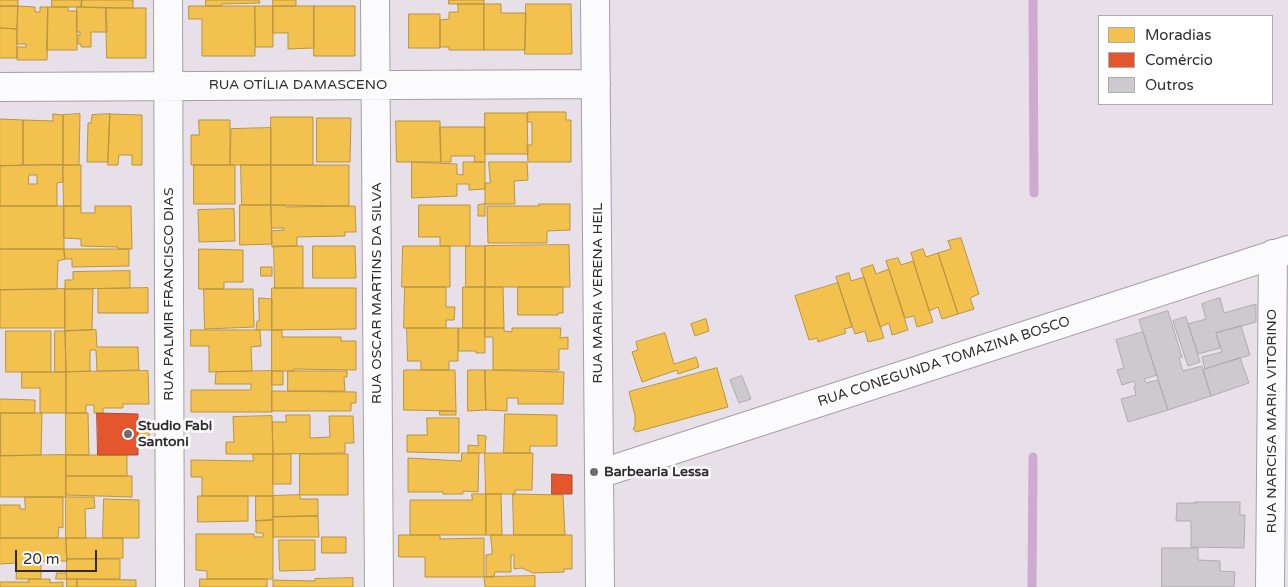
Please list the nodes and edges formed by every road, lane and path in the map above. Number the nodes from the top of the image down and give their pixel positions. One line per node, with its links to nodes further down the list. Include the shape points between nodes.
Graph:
1 (168, 0): 7 (street, RUA PALMIR FRANCISCO DIAS)
2 (376, 0): 5 (street, RUA OSCAR MARTINS DA SILVA)
3 (595, 0): 4 (street, RUA MARIA VERENA HEIL)
4 (596, 84): 5 (street, RUA OTÍLIA DAMASCENO); 9 (street, RUA MARIA VERENA HEIL)
5 (376, 85): 7 (street, RUA OTÍLIA DAMASCENO); 11 (street, RUA OSCAR MARTINS DA SILVA)
6 (0, 86): 7 (street, RUA OTÍLIA DAMASCENO)
7 (169, 86): 10 (street, RUA PALMIR FRANCISCO DIAS)
8 (1280, 252): 9 (street, RUA CONEGUNDA TOMAZINA BOSCO); 13 (street, RUA NARCISA MARIA VITORINO)
9 (599, 474): 12 (street, RUA MARIA VERENA HEIL)
10 (170, 587)
11 (379, 587)
12 (600, 587)
13 (1270, 587)

